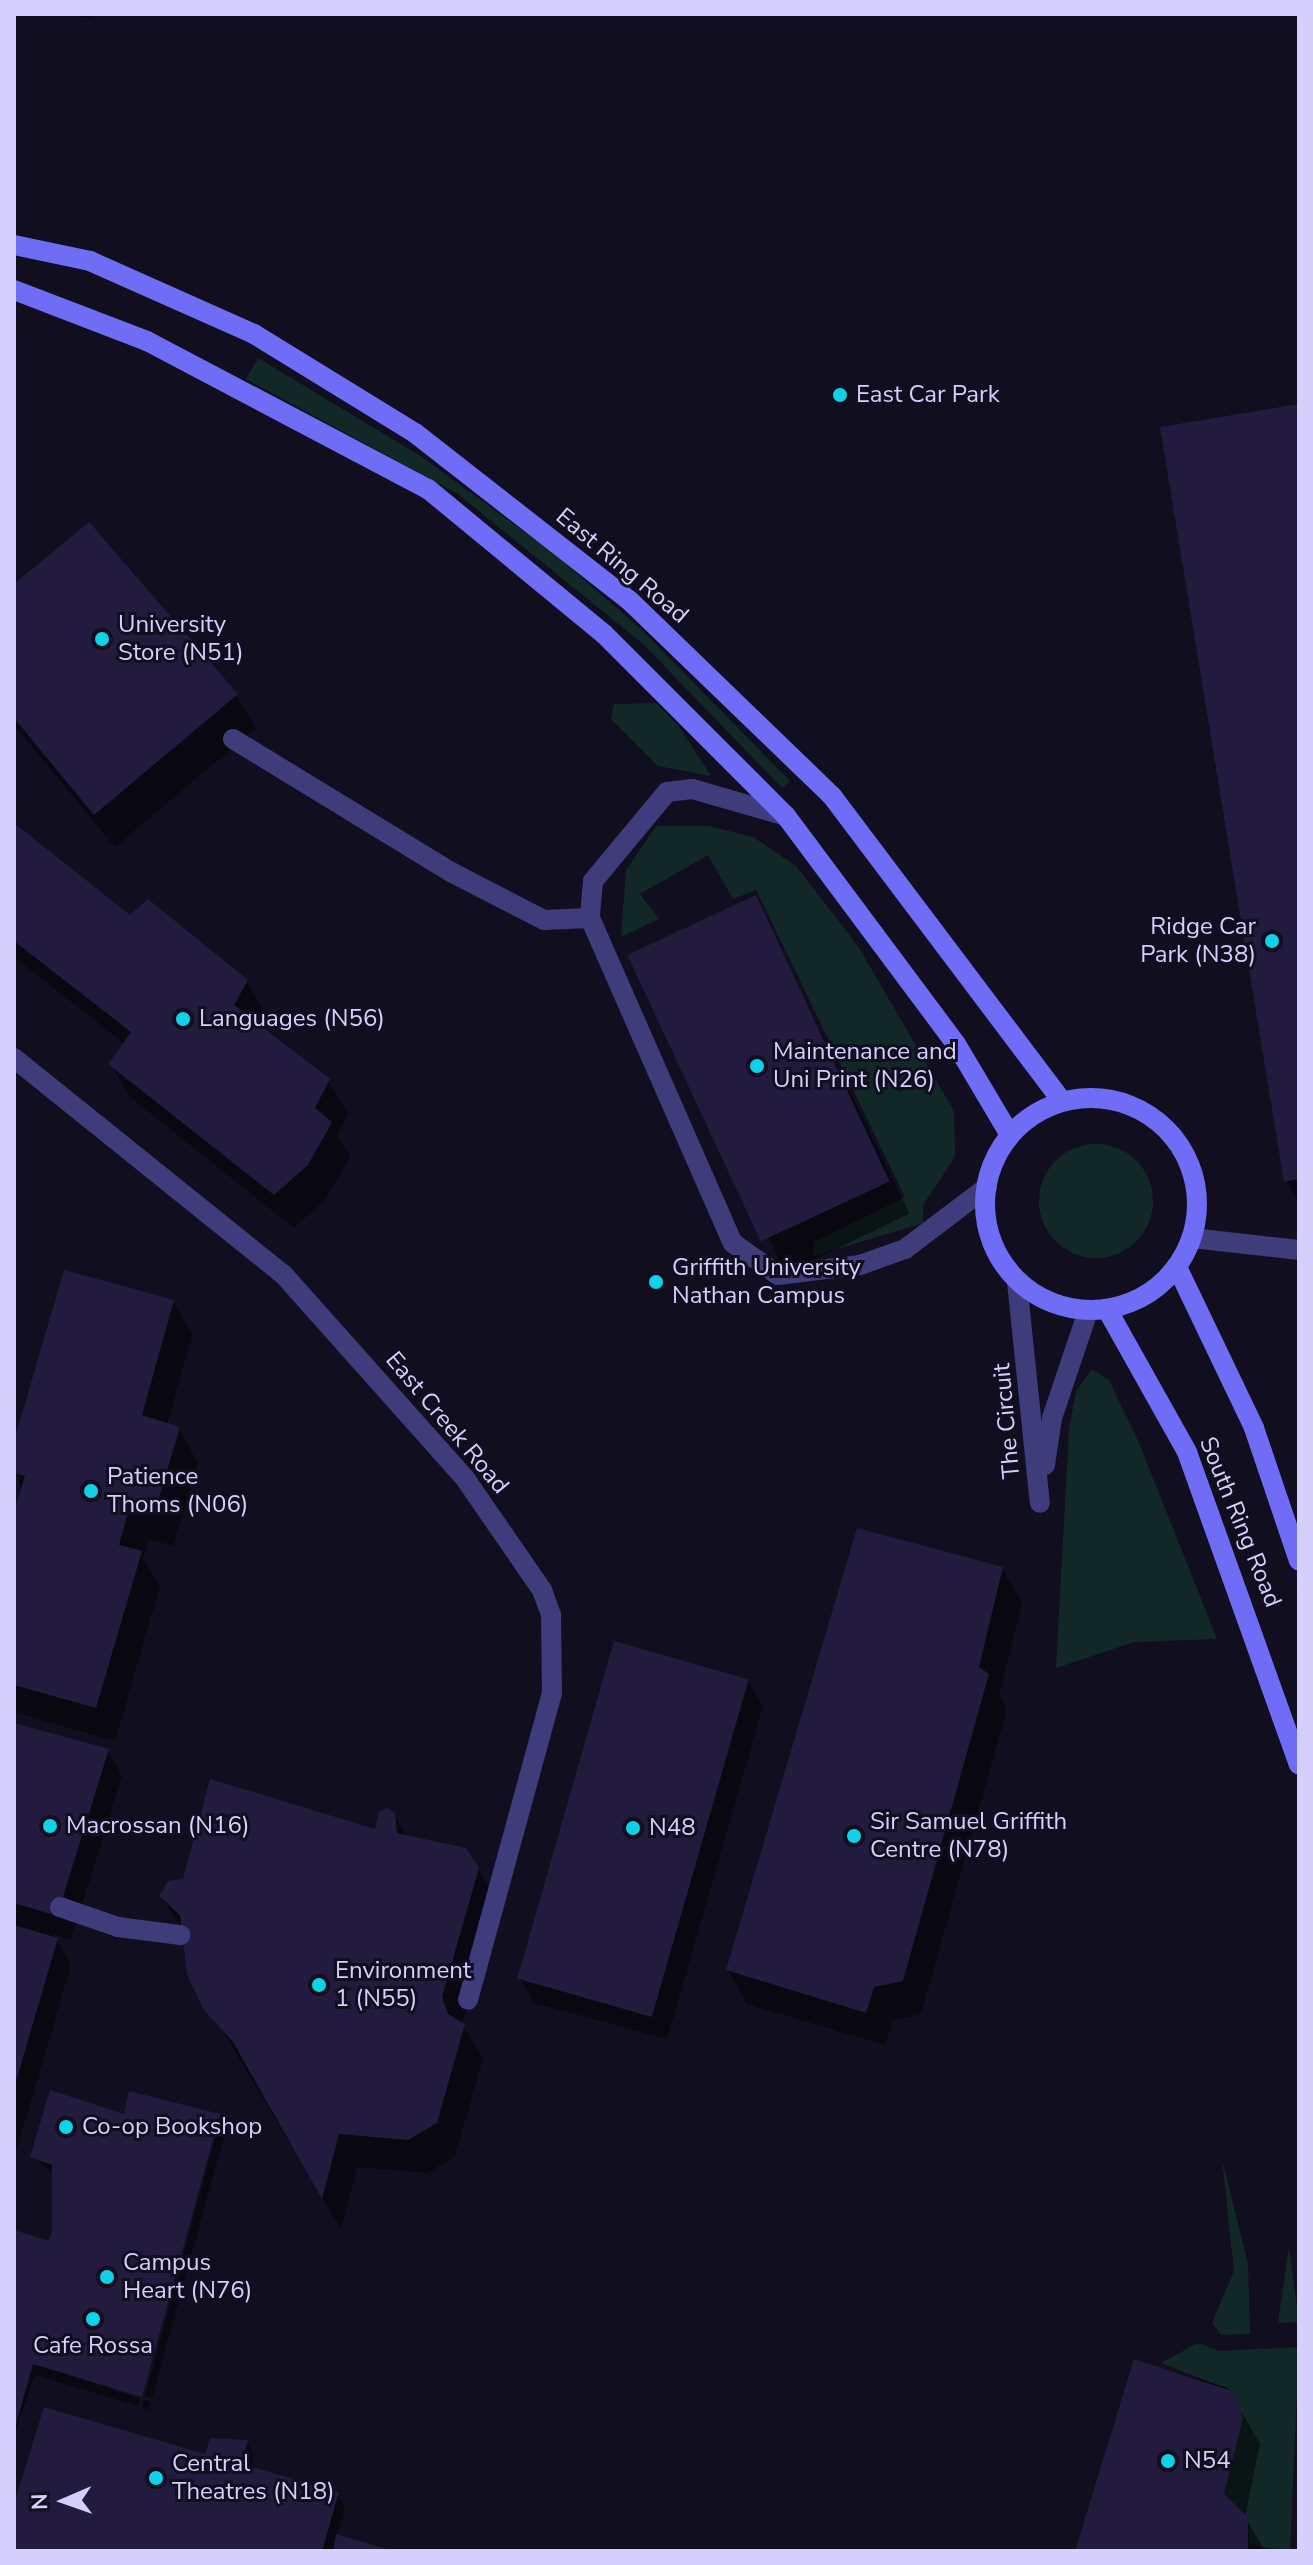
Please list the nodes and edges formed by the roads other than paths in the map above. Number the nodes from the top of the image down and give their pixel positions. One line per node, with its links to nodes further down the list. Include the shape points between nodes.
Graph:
1 (14, 245): 7 (street, East Ring Road, via 90,261 254,334 415,433 629,600 832,796)
2 (14, 290): 4 (street, via 147,341 428,489 604,634)
3 (233, 739): 5 (street, via 451,872 544,920)
4 (786, 816): 5 (street, via 692,789 667,792 593,881); 8 (street, via 956,1044)
5 (590, 918): 9 (street, via 733,1243 759,1267 805,1274 877,1259 929,1235)
6 (14, 1058): 19 (street, East Creek Road, via 283,1274 464,1477 542,1590 551,1615 552,1693)
7 (1062, 1101): 8 (street); 10 (street, via 1119,1099 1139,1106 1170,1134 1192,1172)
8 (1010, 1135): 9 (street)
9 (987, 1187): 13 (street, via 986,1221)
10 (1192, 1238): 11 (street); 12 (street)
11 (1299, 1250)
12 (1177, 1267): 14 (street, via 1135,1302); 15 (street, South Ring Road, via 1254,1428)
13 (1017, 1282): 14 (street, via 1062,1308); 14 (street, The Circuit, via 1040,1503 1052,1418)
14 (1098, 1311): 16 (street, South Ring Road, via 1187,1452)
15 (1299, 1561)
16 (1299, 1765)
17 (60, 1907): 18 (street, via 118,1927)
18 (180, 1935)
19 (468, 2000)

